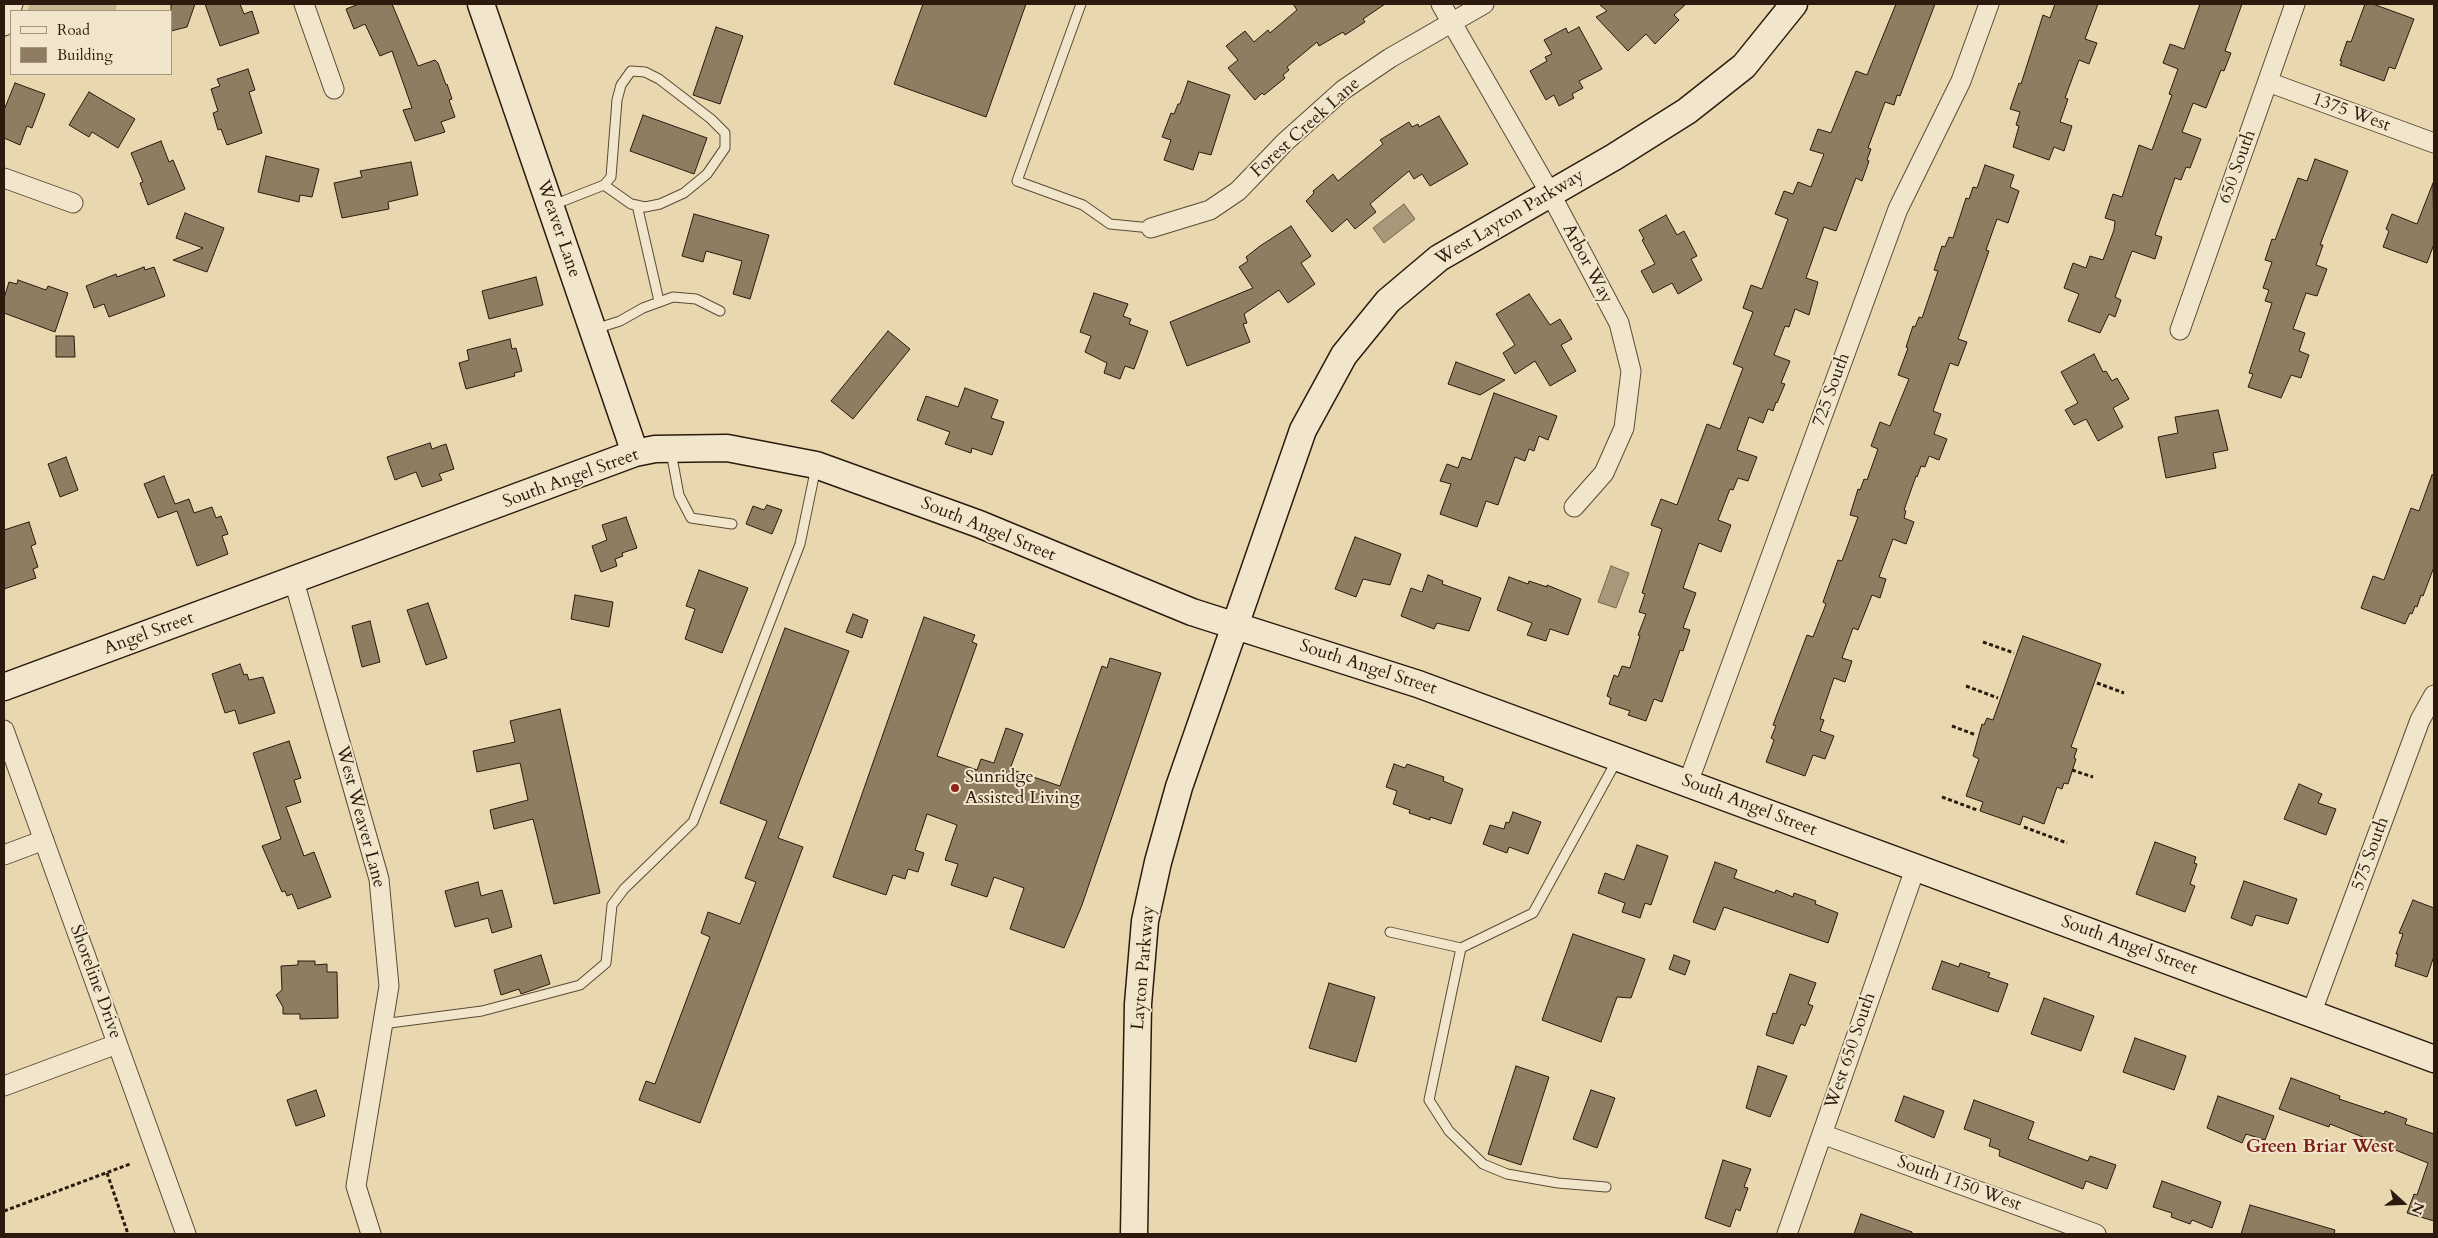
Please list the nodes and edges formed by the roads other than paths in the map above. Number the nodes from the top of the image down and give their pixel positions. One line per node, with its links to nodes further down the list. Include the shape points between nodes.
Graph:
1 (304, 4): 13 (street)
2 (481, 4): 20 (main road, Weaver Lane)
3 (1080, 4): 21 (lane, via 1017,181 1083,205 1110,224)
4 (1441, 4): 10 (street, Arbor Way)
5 (1484, 4): 10 (street, Forest Creek Lane)
6 (1794, 4): 17 (main road, West Layton Parkway, via 1744,66 1687,111)
7 (1989, 4): 37 (street, 725 South, via 1961,81 1898,208)
8 (2295, 4): 12 (street, 650 South)
9 (10, 11): 11 (street)
10 (1452, 23): 17 (street, Arbor Way); 21 (street, Forest Creek Lane, via 1390,58 1343,90 1285,142 1238,191 1210,210)
11 (4, 26)
12 (2268, 82): 14 (street, 1375 West); 25 (street, 650 South)
13 (334, 89)
14 (2434, 143)
15 (4, 178): 18 (street)
16 (604, 185): 19 (lane); 19 (lane, via 611,177 621,84 631,71 645,72 711,119 725,133 725,148 707,174 684,193 660,204); 20 (lane)
17 (1550, 193): 29 (street, Arbor Way, via 1619,323 1631,371 1624,428 1604,473); 32 (main road, West Layton Parkway, via 1439,258 1388,301 1344,354 1303,430)
18 (73, 203)
19 (637, 205): 22 (lane)
20 (550, 206): 24 (main road, Weaver Lane)
21 (1151, 228)
22 (659, 301): 23 (lane, via 686,297); 24 (lane, via 620,321)
23 (720, 311)
24 (592, 330): 27 (main road, Weaver Lane)
25 (2180, 330)
26 (670, 449): 27 (main road, South Angel Street); 28 (main road, South Angel Street, via 728,448); 30 (lane, via 679,495 691,518)
27 (635, 454): 31 (main road, South Angel Street)
28 (816, 465): 32 (main road, South Angel Street, via 979,524 1192,612); 44 (lane, via 800,544 693,822 624,889 612,906 606,962 580,985 482,1011)
29 (1574, 507)
30 (732, 524)
31 (294, 581): 33 (main road, Angel Street); 44 (street, West Weaver Lane, via 379,879 388,986)
32 (1235, 625): 36 (main road, South Angel Street, via 1418,684); 53 (main road, Layton Parkway, via 1180,786 1145,921 1138,1004)
33 (4, 687)
34 (2434, 695): 43 (street, 575 South, via 2420,720)
35 (4, 730): 38 (street, Shoreline Drive)
36 (1618, 758): 37 (main road, South Angel Street); 42 (lane, via 1533,912)
37 (1688, 783): 40 (main road, South Angel Street)
38 (44, 840): 39 (street); 45 (street, Shoreline Drive)
39 (4, 855)
40 (1916, 868): 43 (main road, South Angel Street); 48 (street, West 650 South)
41 (1390, 932): 42 (lane)
42 (1461, 948): 49 (lane, via 1429,1100 1449,1131 1483,1164 1516,1175 1558,1183)
43 (2311, 1014): 46 (main road, South Angel Street)
44 (382, 1024): 52 (street, West Weaver Lane, via 356,1186)
45 (117, 1044): 47 (street); 51 (street, Shoreline Drive)
46 (2434, 1059)
47 (4, 1086)
48 (1822, 1134): 50 (street, South 1150 West); 54 (street, West 650 South)
49 (1606, 1186)
50 (2085, 1232)
51 (186, 1234)
52 (371, 1234)
53 (1134, 1234)
54 (1787, 1234)

